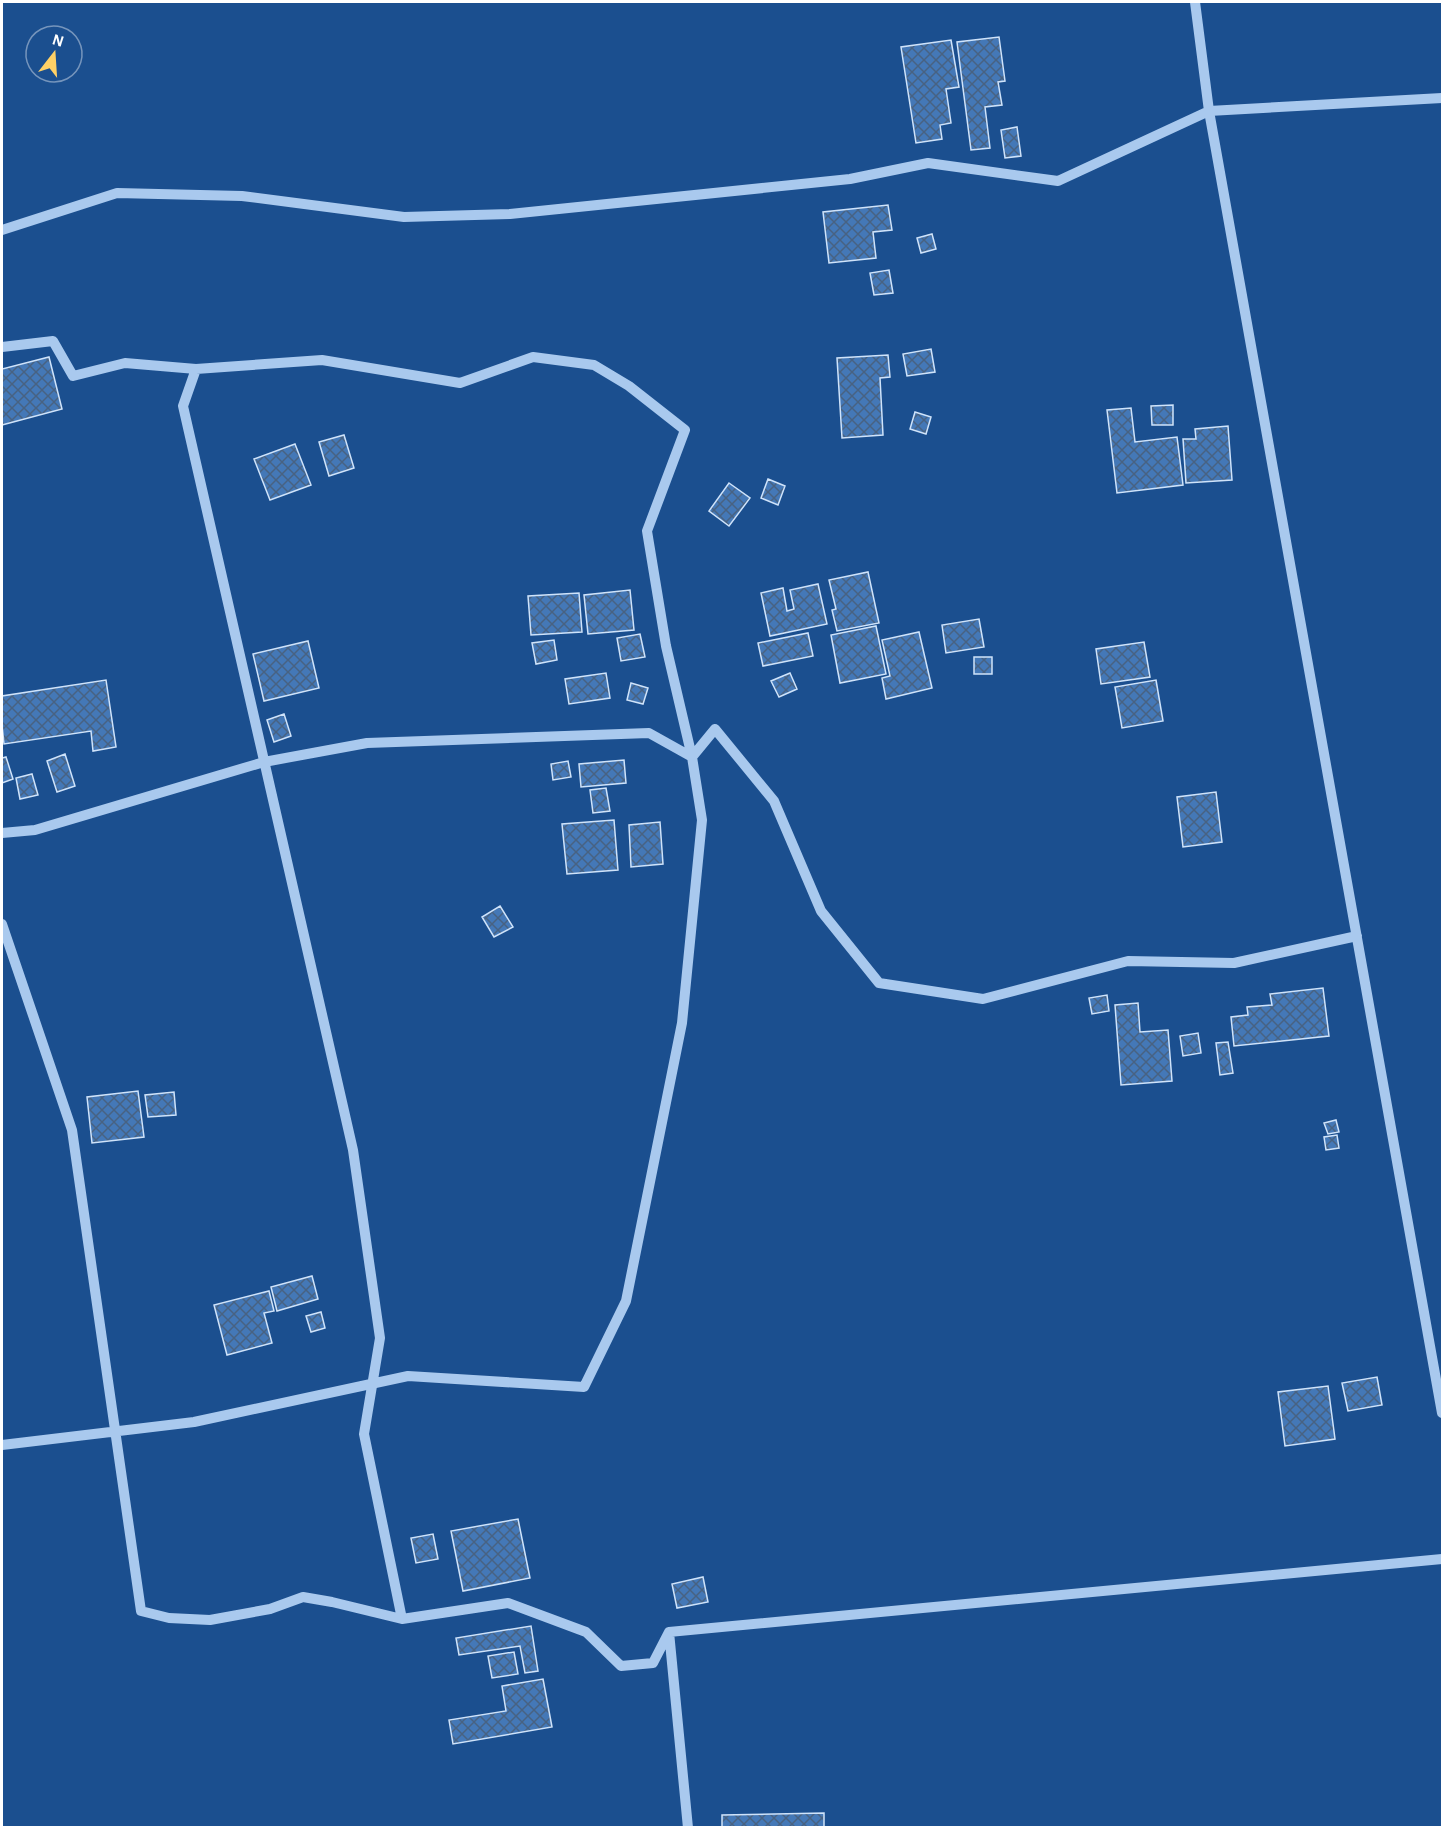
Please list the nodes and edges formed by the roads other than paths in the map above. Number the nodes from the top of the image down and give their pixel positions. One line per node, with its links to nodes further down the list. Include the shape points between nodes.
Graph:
1 (1195, 2): 3 (street)
2 (1443, 98): 3 (street)
3 (1209, 111): 4 (street, via 1058,181 928,163 850,179 510,214 404,217 242,196 117,193); 11 (street)
4 (2, 230)
5 (2, 348): 6 (street, via 53,341 73,376 125,363)
6 (196, 369): 7 (street, via 322,360 460,383 532,357 594,365 629,386 685,430 647,531 666,646); 8 (street, via 183,406)
7 (692, 757): 8 (street, via 649,733 367,743); 11 (street, via 715,729 774,801 821,911 879,983 983,999 1128,961 1234,963); 12 (street, via 702,820 682,1023 626,1301 584,1387 408,1376)
8 (264, 762): 9 (street, via 35,830); 12 (street, via 353,1150 380,1338)
9 (2, 833)
10 (2, 924): 14 (street, via 72,1130)
11 (1357, 936): 13 (street)
12 (372, 1383): 14 (street, via 194,1422); 17 (street, via 364,1434)
13 (1443, 1413)
14 (115, 1432): 15 (street); 17 (street, via 141,1611 169,1618 210,1620 270,1609 303,1597)
15 (2, 1445)
16 (1443, 1559): 18 (street)
17 (402, 1618): 18 (street, via 508,1604 586,1632 621,1666 652,1663)
18 (669, 1632): 19 (street)
19 (688, 1827)

